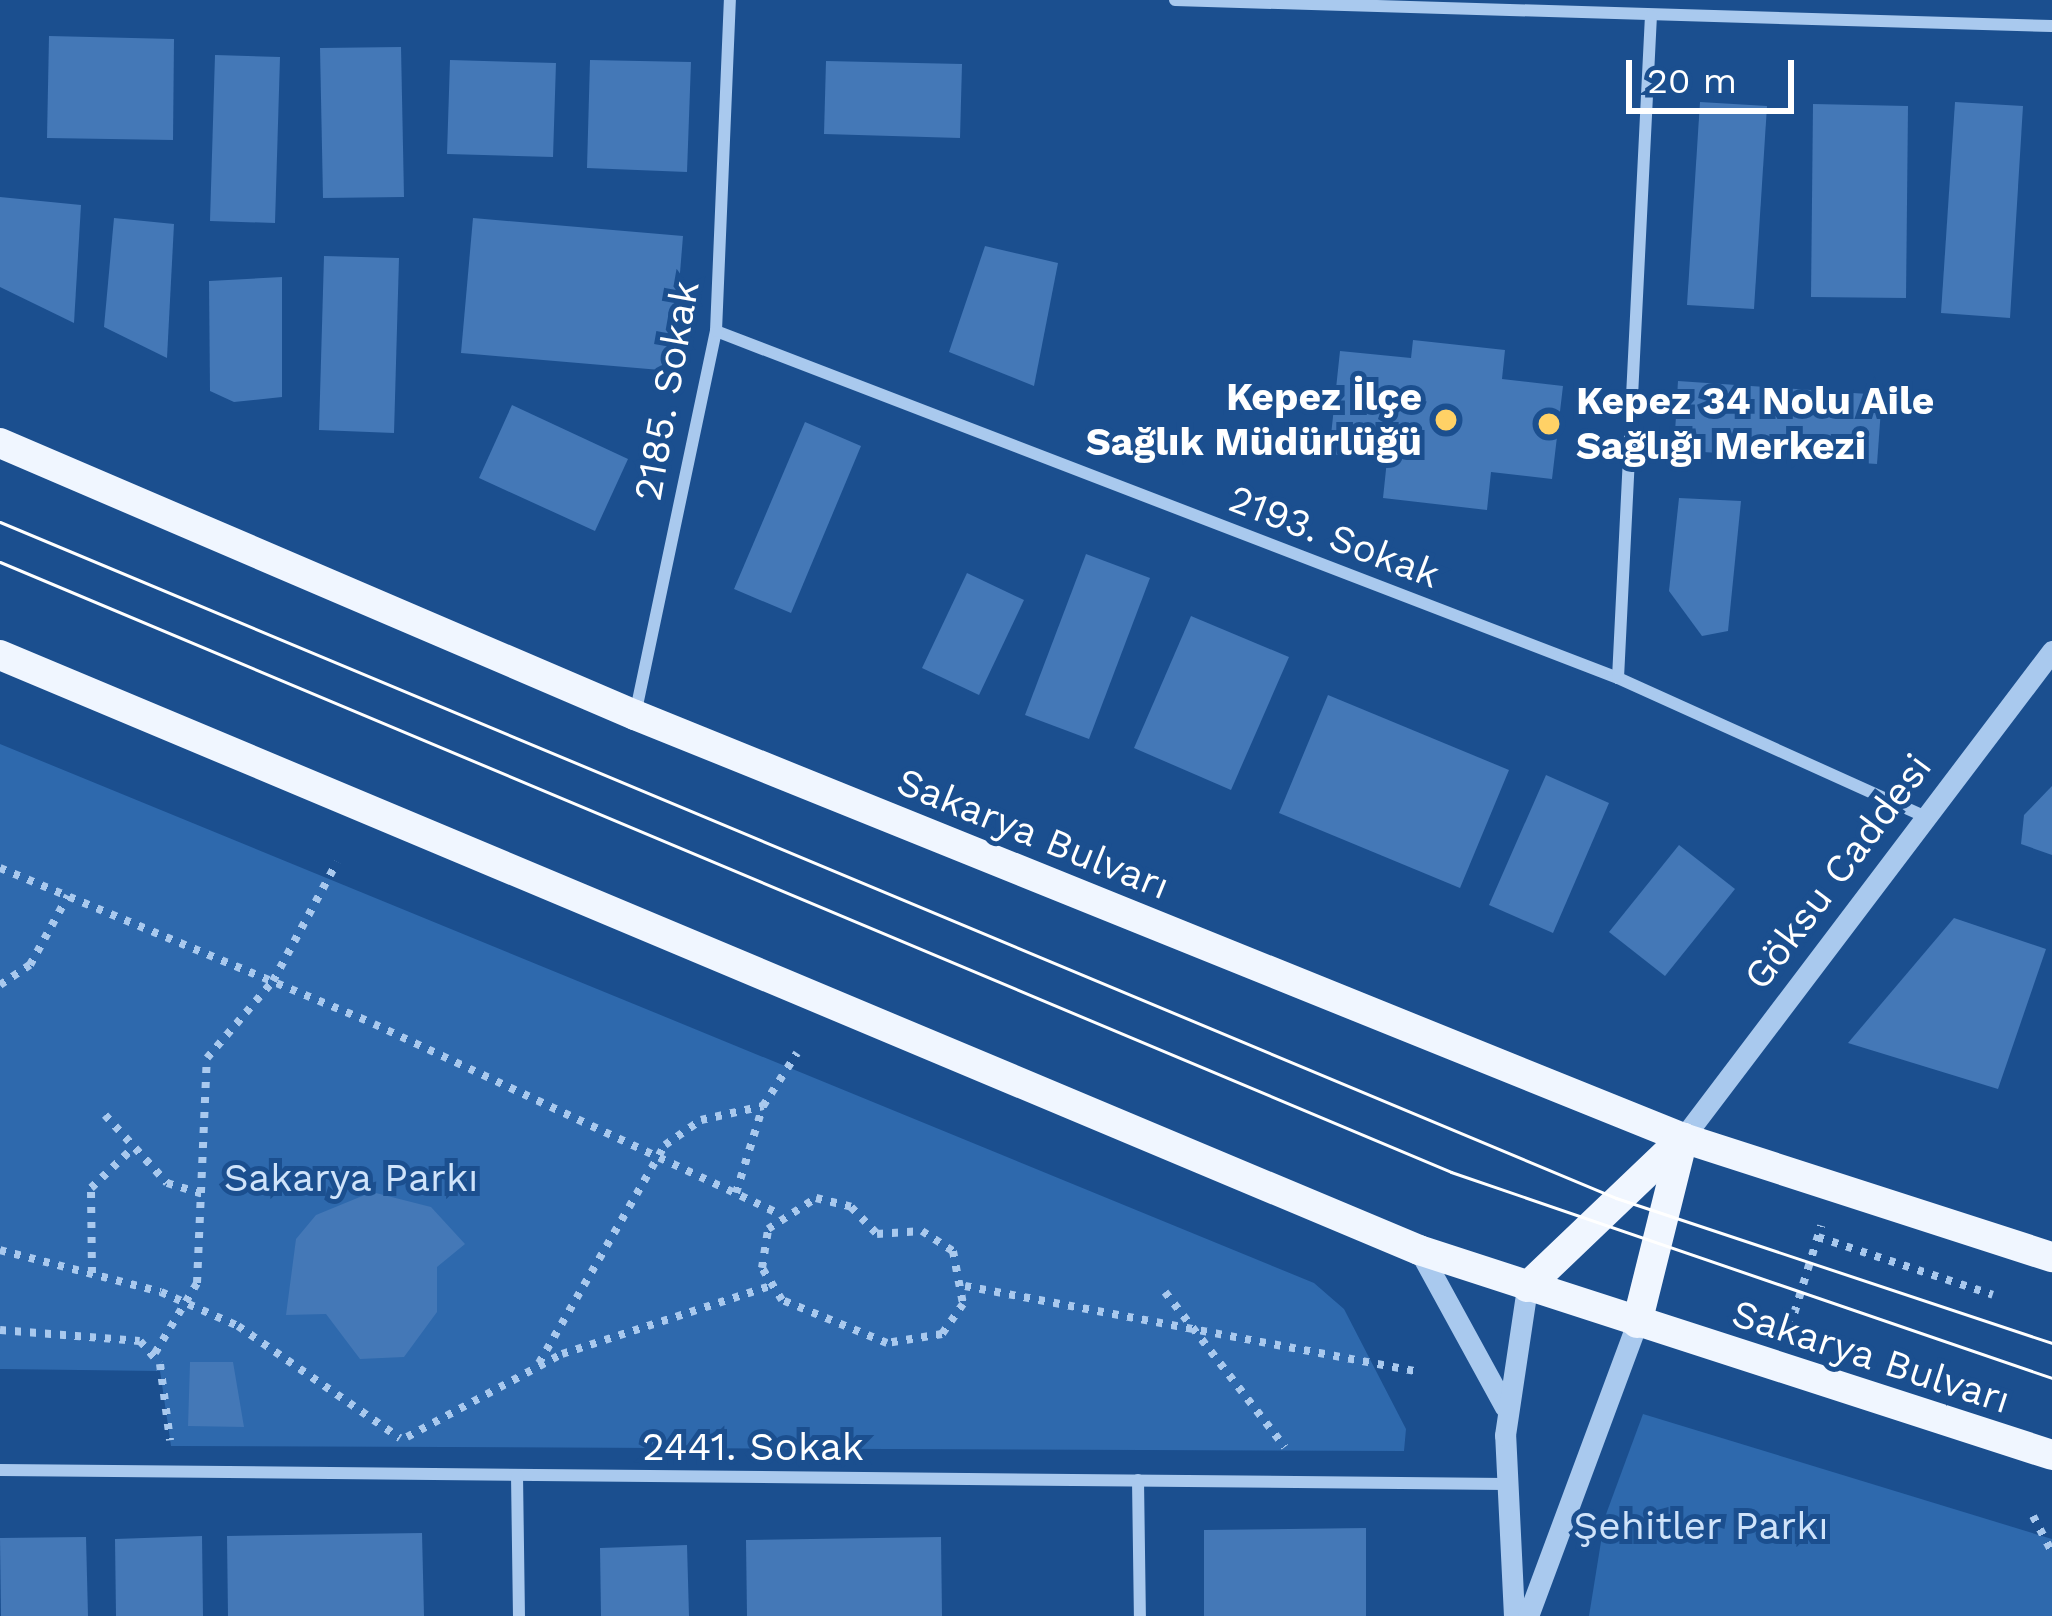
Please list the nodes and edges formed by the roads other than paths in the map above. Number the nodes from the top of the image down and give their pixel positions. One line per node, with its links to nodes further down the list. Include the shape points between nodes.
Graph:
1 (730, 0): 7 (street, 2185. Sokak)
2 (1175, 0): 4 (street)
3 (2026, 0): 5 (street)
4 (1651, 16): 5 (street); 11 (street)
5 (2025, 20): 6 (street)
6 (2052, 26)
7 (716, 331): 11 (street, 2193. Sokak); 12 (street, 2185. Sokak)
8 (0, 443): 12 (main road, Sakarya Bulvarı)
9 (2052, 651): 13 (street, Göksu Caddesi)
10 (0, 655): 15 (main road, Sakarya Bulvarı)
11 (1618, 678): 13 (street, 2193. Sokak)
12 (635, 715): 14 (main road, Sakarya Bulvarı)
13 (1924, 817): 14 (street, Göksu Caddesi)
14 (1683, 1138): 16 (main road, Sakarya Bulvarı); 17 (main road); 18 (main road)
15 (1419, 1250): 17 (main road, Sakarya Bulvarı); 19 (street)
16 (2052, 1257)
17 (1527, 1287): 18 (main road, Sakarya Bulvarı); 19 (street)
18 (1636, 1323): 20 (main road, Sakarya Bulvarı); 28 (street)
19 (1507, 1410): 24 (street)
20 (2052, 1456)
21 (0, 1470): 22 (street, 2441. Sokak)
22 (517, 1475): 23 (street, 2441. Sokak); 25 (street)
23 (1138, 1480): 24 (street, 2441. Sokak); 26 (street)
24 (1506, 1484): 27 (street)
25 (519, 1616)
26 (1140, 1616)
27 (1514, 1616)
28 (1528, 1616)

